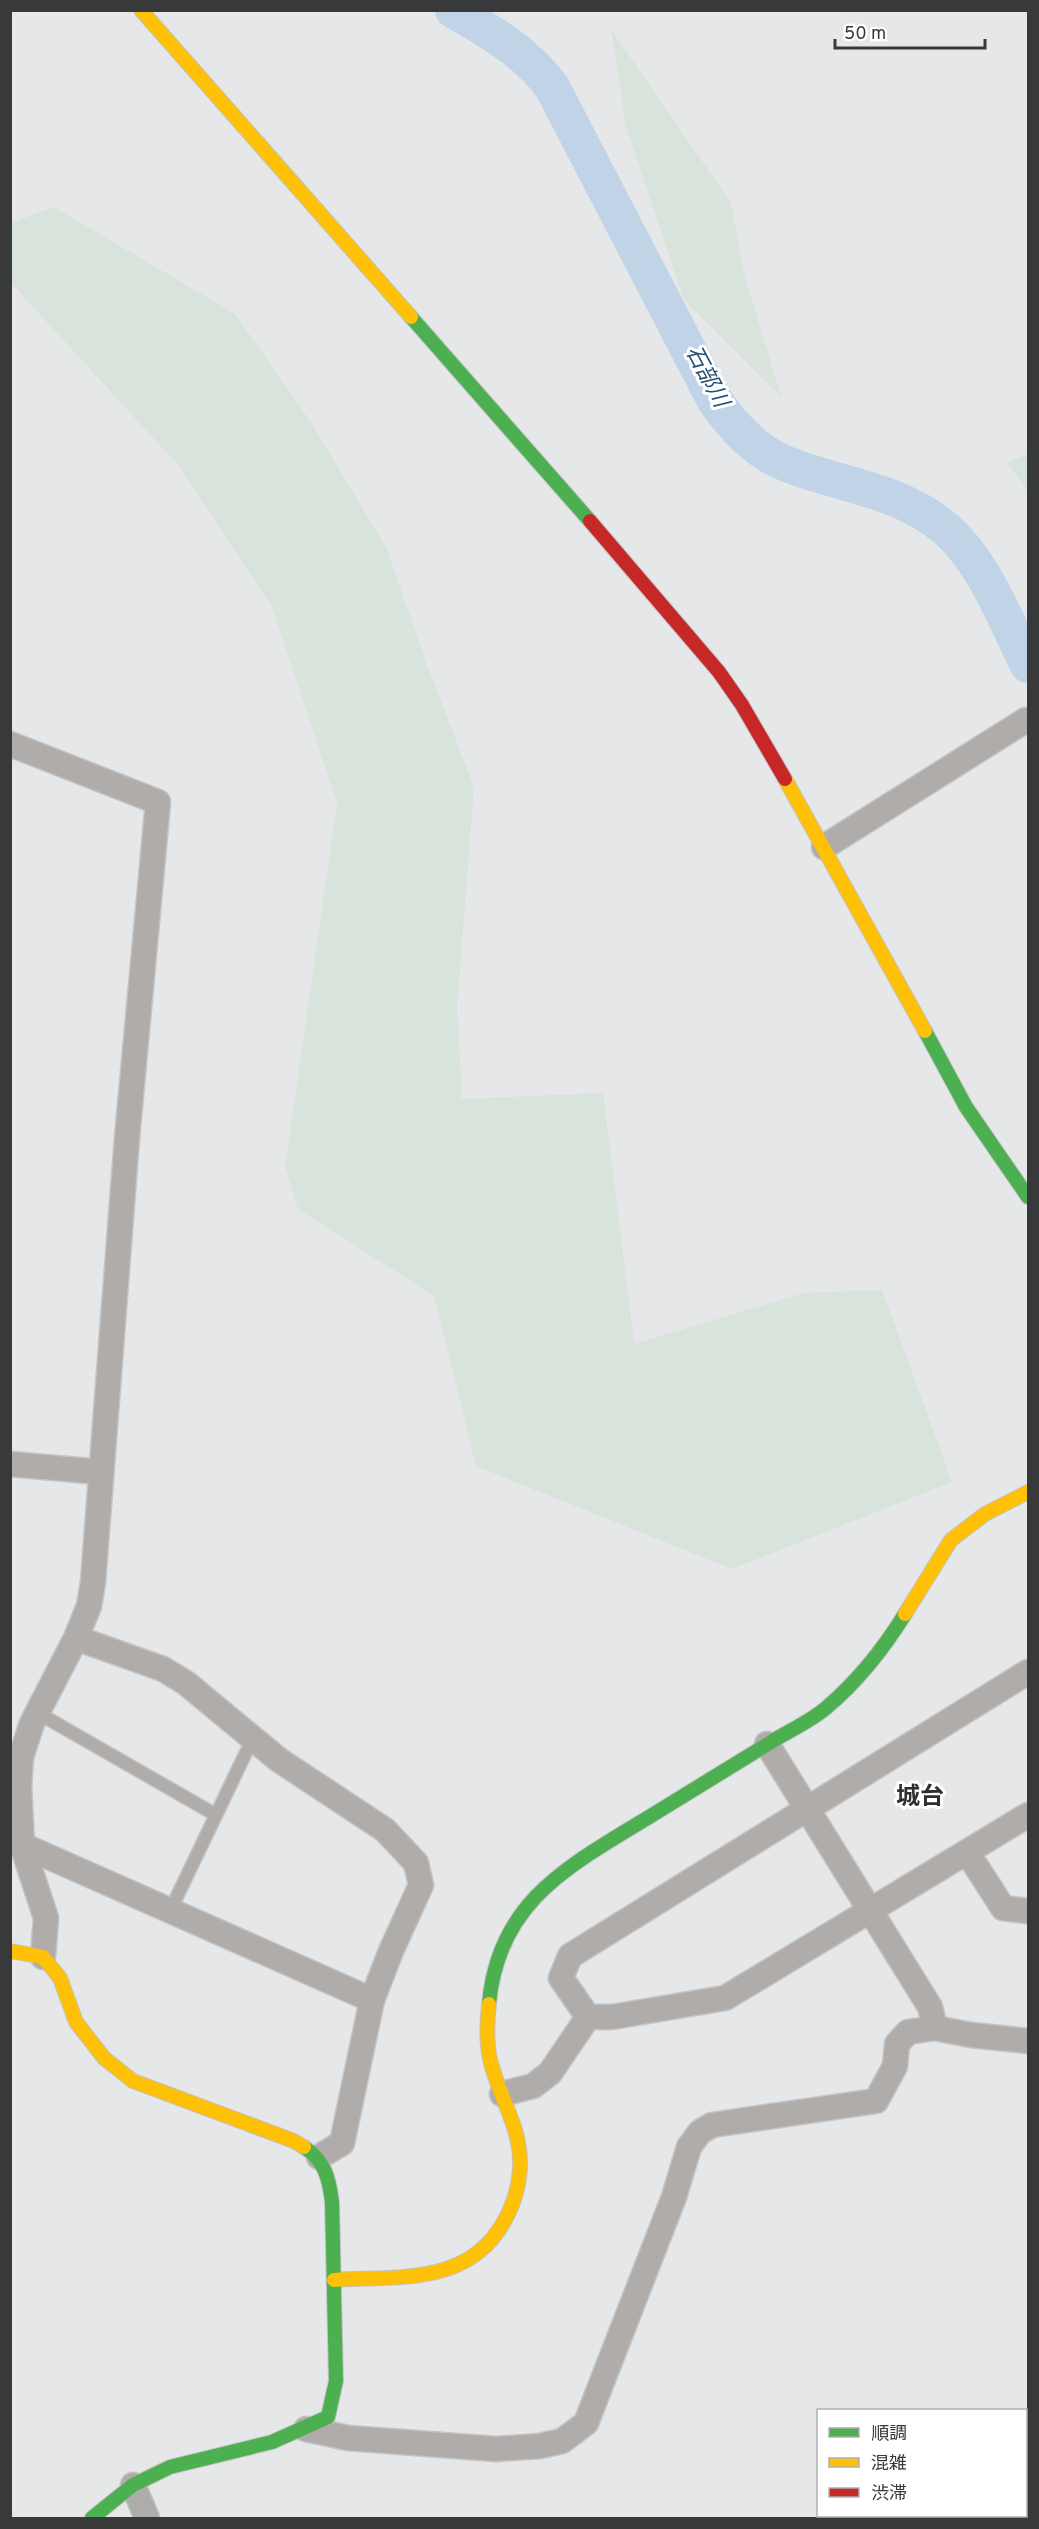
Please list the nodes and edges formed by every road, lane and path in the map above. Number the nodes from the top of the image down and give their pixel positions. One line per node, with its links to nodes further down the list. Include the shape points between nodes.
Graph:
1 (141, 10): 4 (street, via 699,647 742,705)
2 (1026, 720): 4 (street)
3 (10, 744): 7 (street, via 158,802)
4 (824, 847): 5 (street, via 966,1107)
5 (1029, 1197)
6 (10, 1464): 7 (street)
7 (101, 1472): 9 (street, via 93,1582 89,1606)
8 (1029, 1492): 13 (street, via 985,1514 951,1540 894,1632 858,1677 826,1708)
9 (76, 1638): 11 (street); 12 (street, via 163,1669)
10 (1029, 1672): 14 (street)
11 (38, 1713): 15 (lane); 17 (street, via 21,1757)
12 (253, 1738): 15 (lane); 24 (street, via 279,1760 385,1830 416,1863 421,1885)
13 (767, 1744): 14 (street); 28 (street, via 548,1880 522,1910 501,1947 490,1983 490,2058)
14 (808, 1809): 20 (street); 25 (street, via 570,1956 561,1978)
15 (216, 1815): 19 (lane)
16 (1029, 1815): 18 (street)
17 (22, 1845): 19 (street); 23 (street, via 46,1918)
18 (967, 1852): 20 (street); 21 (street, via 1003,1908)
19 (170, 1911): 24 (street)
20 (869, 1911): 25 (street, via 725,1998 612,2017); 26 (street, via 930,2007)
21 (1029, 1911)
22 (10, 1951): 23 (street)
23 (43, 1957): 29 (street, via 60,1978 76,2022 104,2058 133,2080 294,2141)
24 (372, 2000): 29 (street, via 342,2143)
25 (588, 2017): 28 (street, via 550,2073 533,2086)
26 (935, 2028): 27 (street); 31 (street, via 908,2032 897,2044 895,2066 876,2101 712,2125 700,2132 688,2147 674,2197 586,2424 562,2441 496,2449 348,2438)
27 (1029, 2041)
28 (502, 2094): 30 (street, via 520,2164 515,2196 486,2248 463,2265 431,2273)
29 (319, 2157): 30 (street, via 332,2194)
30 (334, 2280): 31 (street, via 336,2381 328,2417)
31 (306, 2429): 32 (street, via 272,2442 170,2467)
32 (133, 2484): 33 (street); 34 (street)
33 (92, 2518)
34 (147, 2518)

